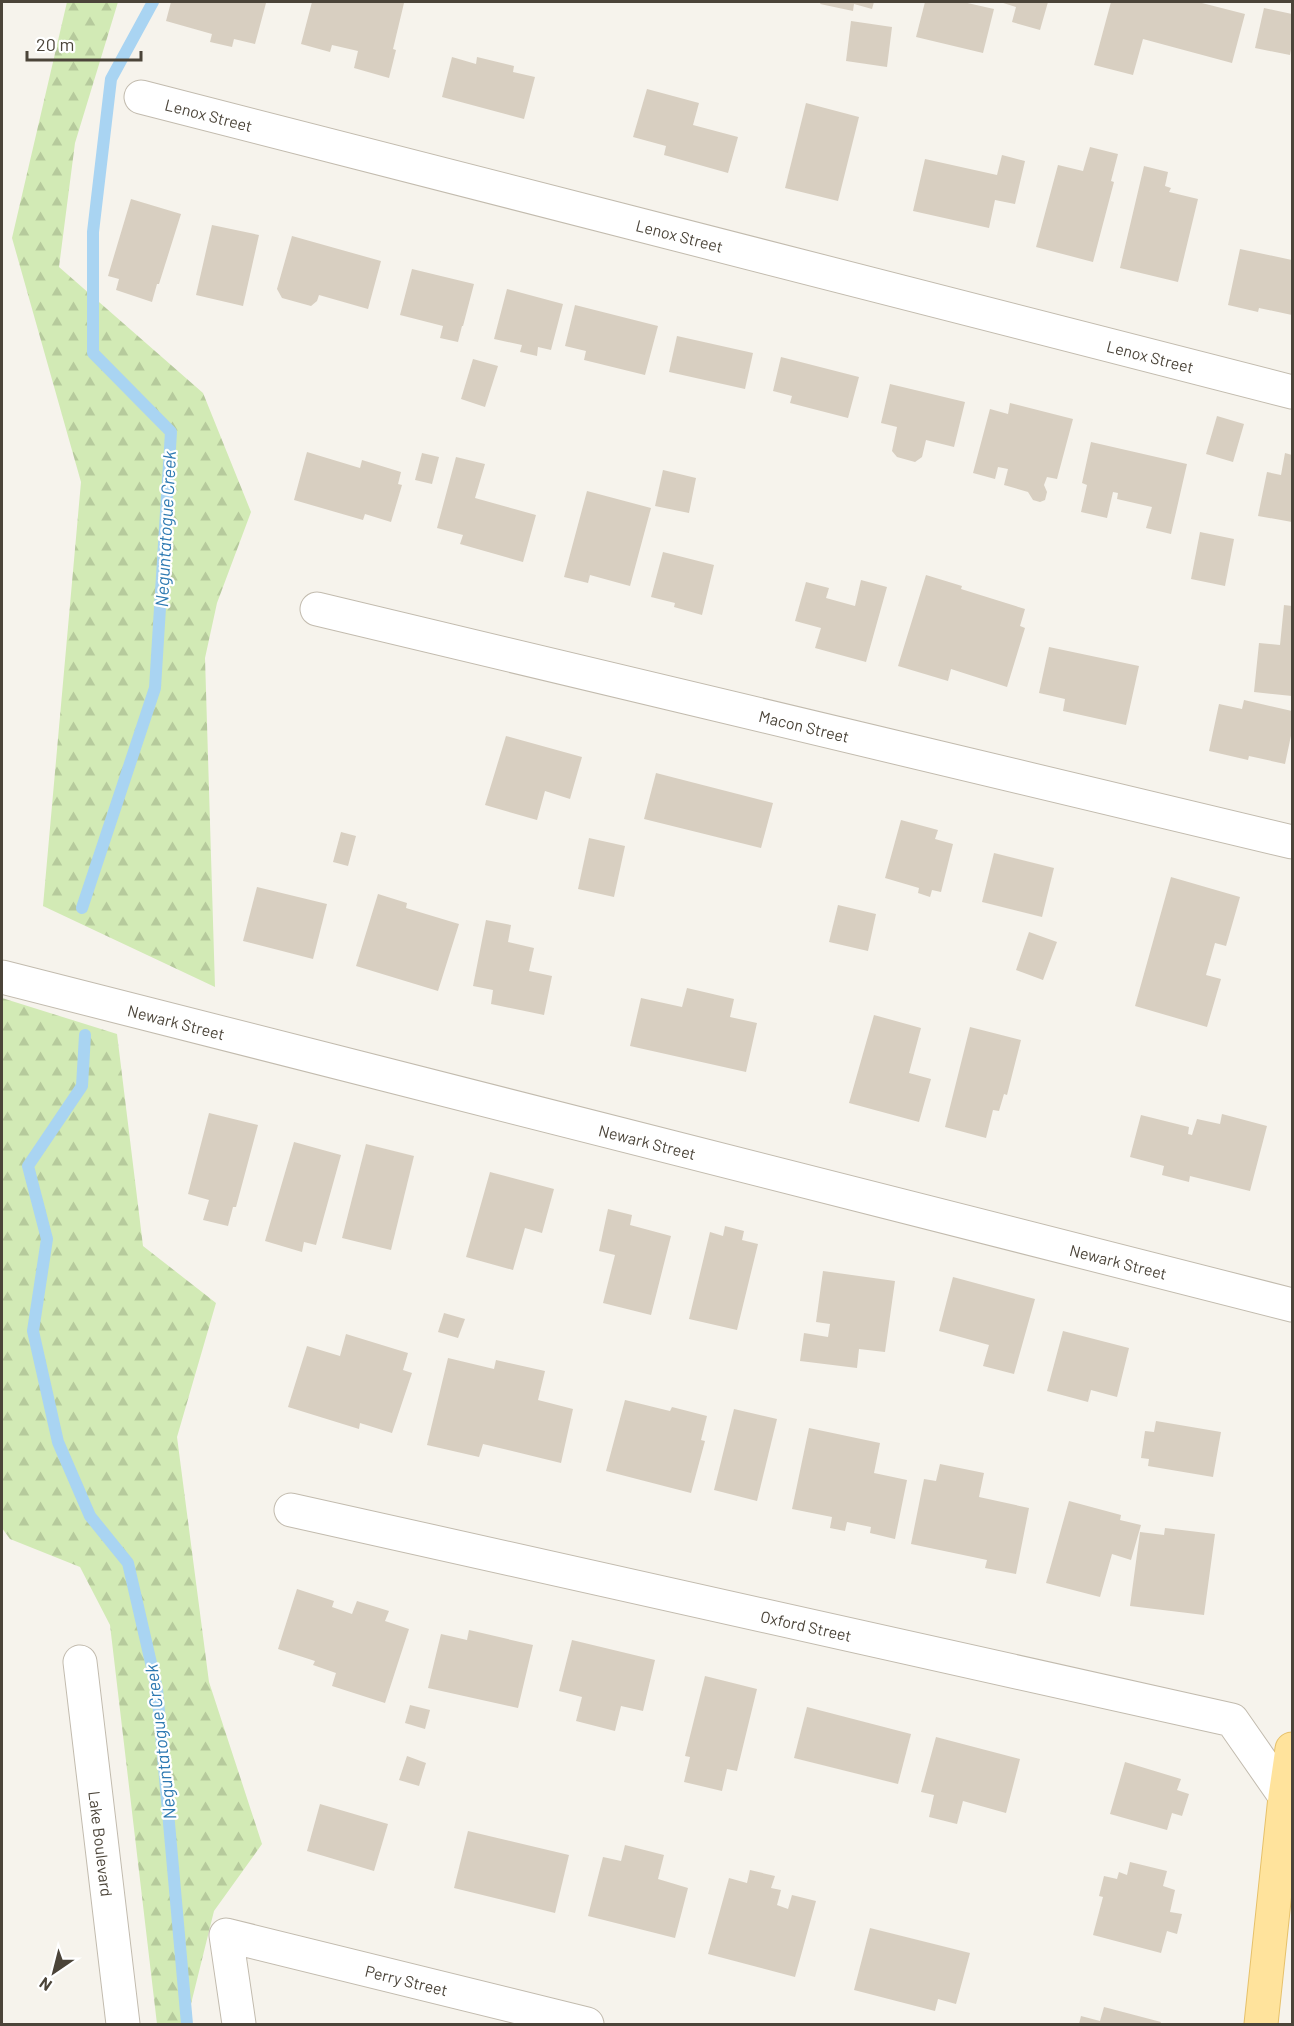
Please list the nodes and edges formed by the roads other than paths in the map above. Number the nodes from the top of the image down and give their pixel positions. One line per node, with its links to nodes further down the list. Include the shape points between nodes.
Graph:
1 (141, 98): 2 (street, Lenox Street)
2 (1293, 392)
3 (317, 609): 4 (street, Macon Street)
4 (1293, 842)
5 (2, 976): 6 (street, Newark Street)
6 (1293, 1305)
7 (291, 1510): 10 (street, Oxford Street, via 1232,1720)
8 (80, 1662): 11 (street, Lake Boulevard)
9 (1293, 1749): 10 (main road)
10 (1289, 1802): 14 (main road)
11 (123, 2025)
12 (239, 2025): 13 (street, Perry Street, via 226,1935)
13 (587, 2025)
14 (1261, 2025)

